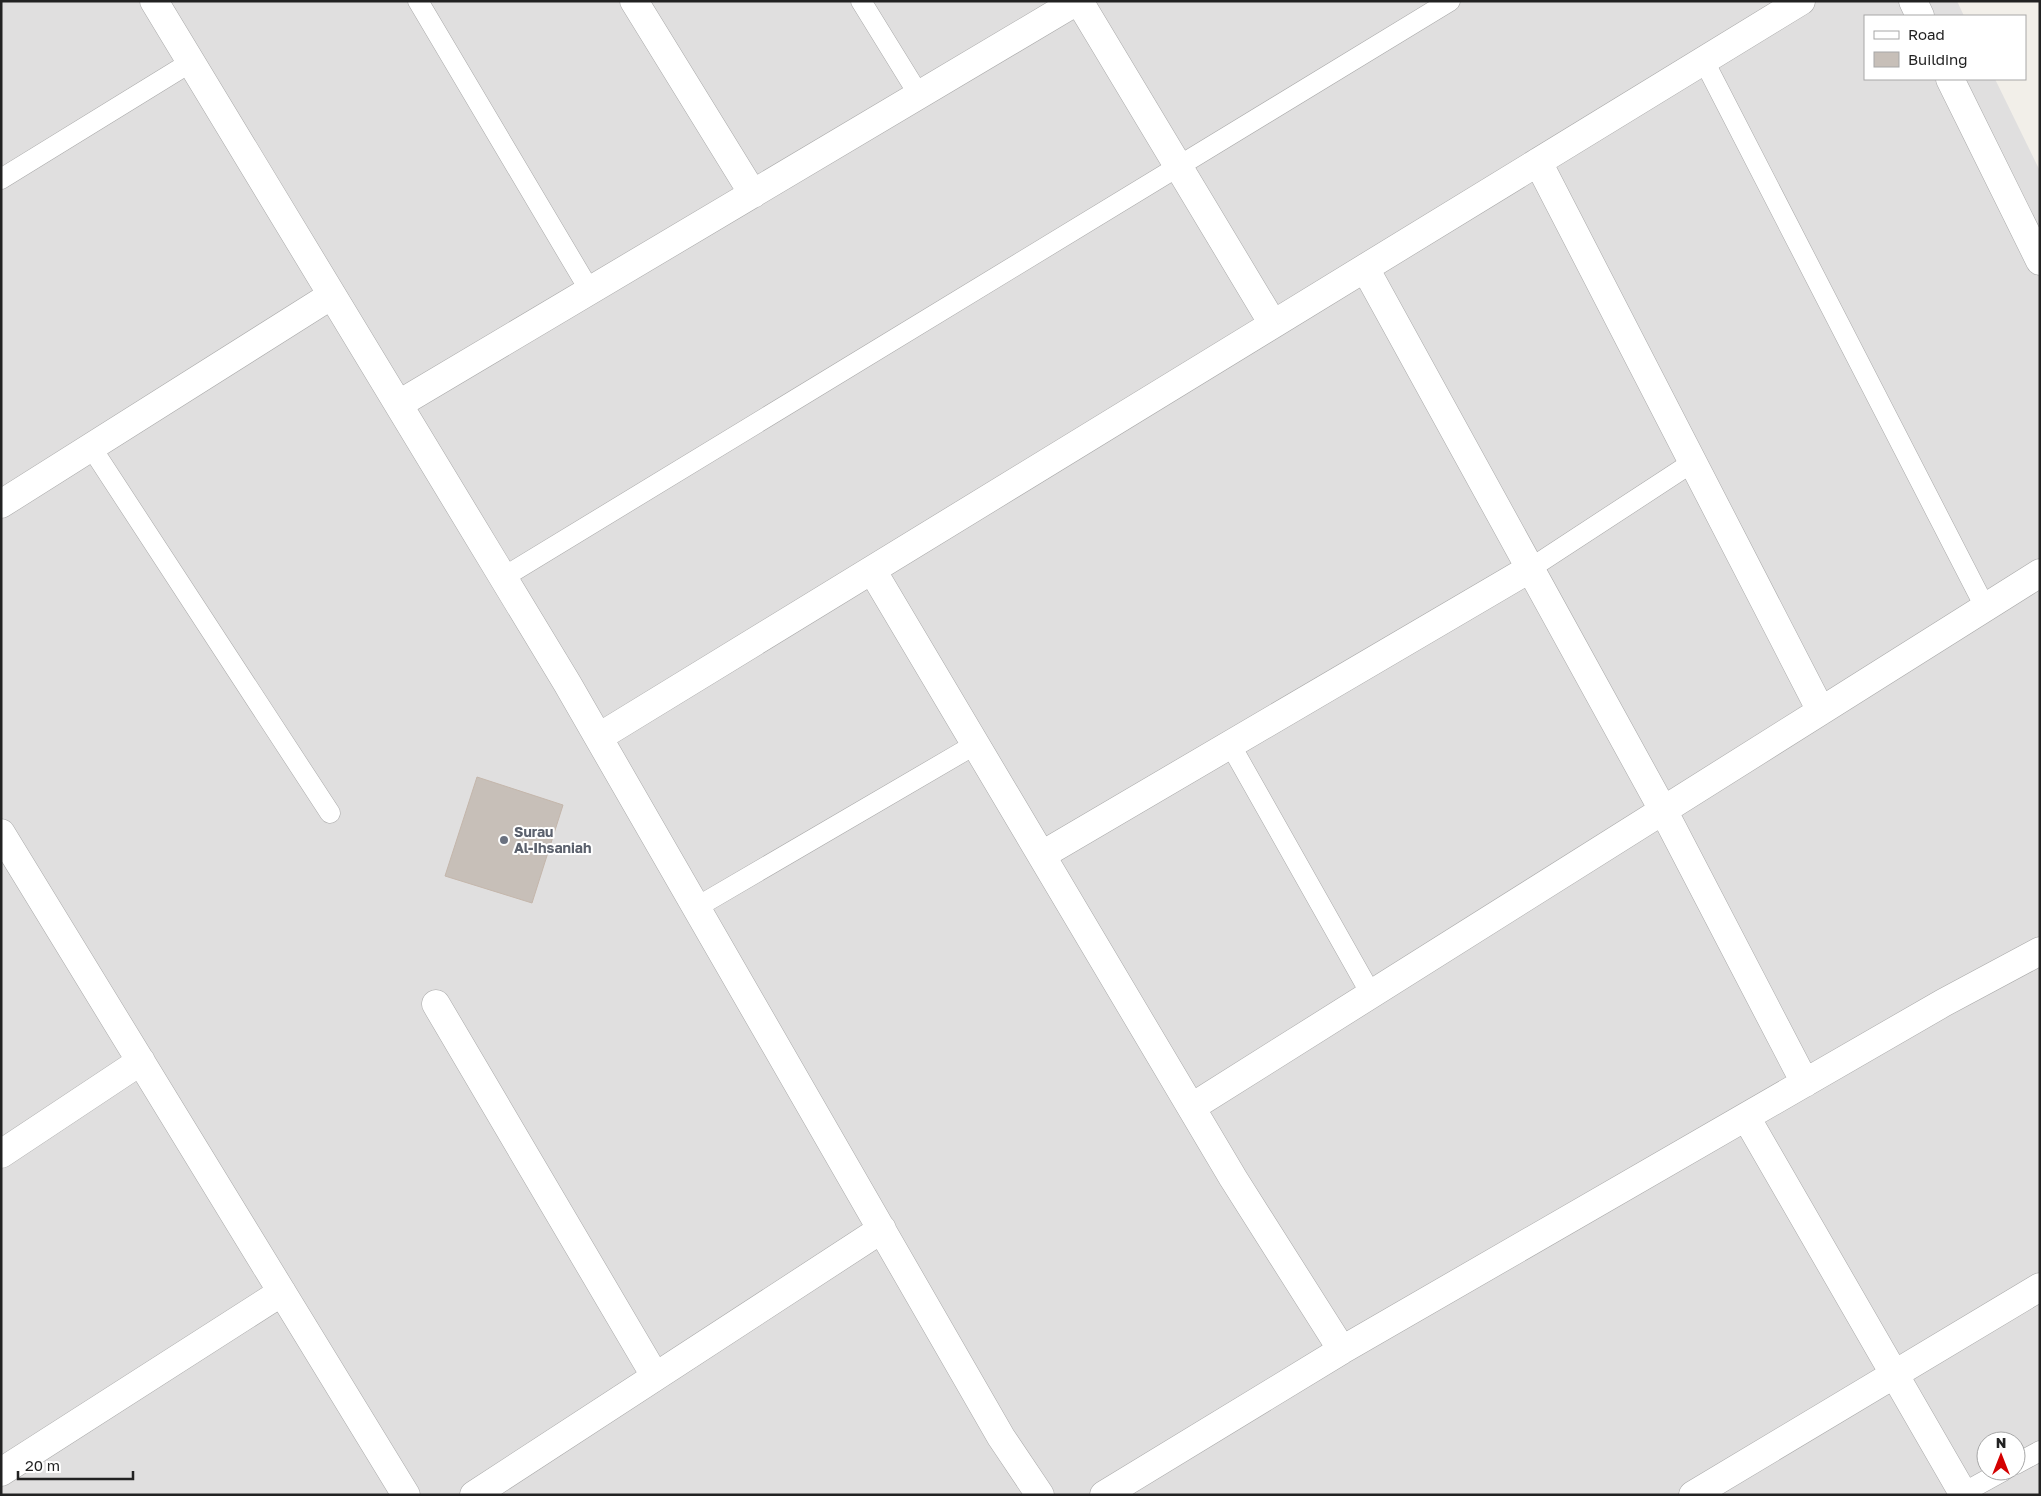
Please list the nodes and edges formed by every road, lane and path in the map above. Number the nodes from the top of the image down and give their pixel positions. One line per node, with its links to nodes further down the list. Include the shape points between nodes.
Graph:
1 (154, 1): 11 (street)
2 (418, 1): 20 (lane)
3 (634, 1): 17 (street)
4 (861, 1): 13 (lane)
5 (1078, 1): 13 (street); 15 (street)
6 (1450, 1): 15 (lane)
7 (1801, 1): 10 (street)
8 (1913, 1): 9 (street)
9 (1920, 15)
10 (1704, 61): 14 (street); 31 (lane)
11 (191, 62): 16 (lane); 21 (street)
12 (1950, 80): 18 (street)
13 (919, 95): 17 (street)
14 (1538, 162): 19 (street); 25 (street)
15 (1178, 167): 22 (street); 30 (lane)
16 (1, 179)
17 (752, 194): 20 (street)
18 (2040, 261)
19 (1365, 268): 22 (street); 27 (street)
20 (590, 291): 23 (street)
21 (332, 295): 23 (street); 24 (street)
22 (1274, 324): 28 (street)
23 (399, 404): 30 (street)
24 (91, 447): 26 (street); 37 (lane)
25 (1693, 462): 27 (lane); 32 (street)
26 (1, 504)
27 (1531, 568): 35 (street); 36 (street)
28 (872, 570): 33 (street); 34 (street)
29 (2040, 574): 31 (street)
30 (504, 577): 33 (street)
31 (1985, 608): 32 (street)
32 (1821, 711): 36 (street)
33 (599, 737): 40 (street)
34 (976, 744): 39 (street); 40 (lane)
35 (1230, 744): 39 (street); 42 (lane)
36 (1663, 810): 42 (street); 45 (street)
37 (330, 813)
38 (3, 841): 44 (street)
39 (1042, 855): 46 (street)
40 (697, 907): 49 (street)
41 (2040, 951): 45 (street)
42 (1371, 994): 46 (street)
43 (436, 1004): 54 (street)
44 (141, 1061): 48 (street); 51 (street)
45 (1805, 1083): 47 (street)
46 (1192, 1107): 52 (street)
47 (1746, 1117): 52 (street); 53 (street)
48 (1, 1154)
49 (882, 1229): 54 (street); 62 (street, via 1002,1437)
50 (2040, 1287): 53 (street)
51 (282, 1292): 57 (street); 60 (street)
52 (1342, 1350): 63 (street)
53 (1895, 1374): 59 (street); 64 (street)
54 (656, 1376): 61 (street)
55 (2040, 1451): 56 (lane)
56 (2026, 1459)
57 (1, 1472)
58 (1986, 1481): 59 (lane)
59 (1964, 1494)
60 (406, 1495)
61 (474, 1495)
62 (1040, 1495)
63 (1104, 1495)
64 (1694, 1495)

